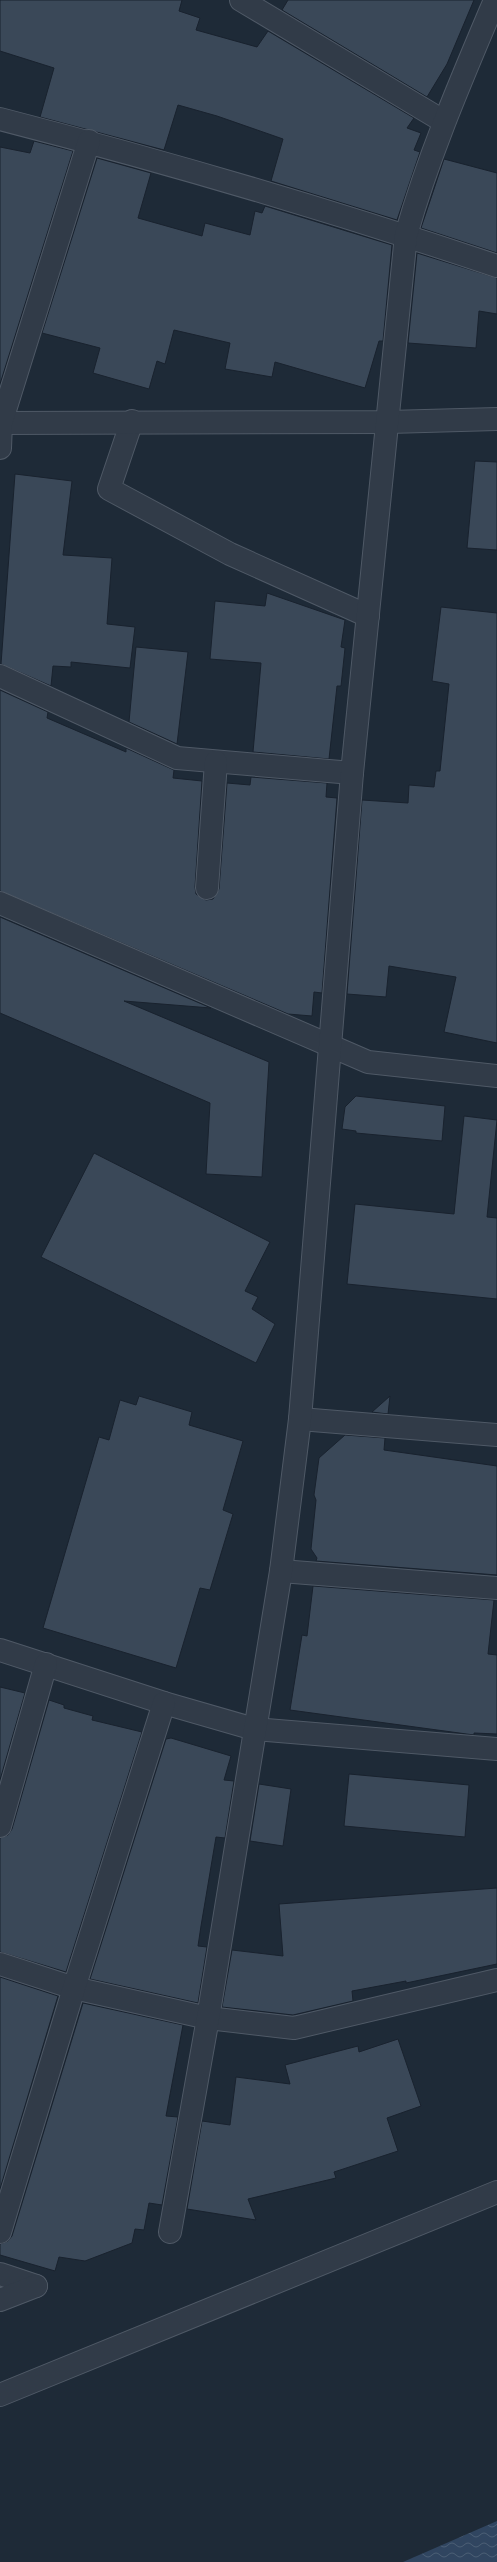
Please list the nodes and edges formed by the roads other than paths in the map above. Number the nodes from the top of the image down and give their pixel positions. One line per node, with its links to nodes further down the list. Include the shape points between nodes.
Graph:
1 (242, 0): 4 (street)
2 (495, 0): 4 (street)
3 (0, 119): 5 (street)
4 (444, 121): 6 (street)
5 (89, 141): 6 (street); 11 (street)
6 (406, 235): 7 (street); 10 (street)
7 (497, 266)
8 (497, 419): 10 (street)
9 (132, 421): 10 (street); 11 (street); 13 (street, via 110,489 230,554)
10 (389, 422): 13 (street)
11 (0, 423): 12 (street)
12 (0, 448)
13 (368, 616): 16 (street)
14 (0, 676): 15 (street, via 177,758)
15 (216, 762): 16 (street); 17 (street)
16 (352, 774): 19 (street)
17 (207, 888)
18 (0, 903): 19 (street)
19 (328, 1046): 20 (street, via 368,1062); 21 (street)
20 (497, 1076)
21 (300, 1419): 22 (street); 23 (street)
22 (497, 1435)
23 (281, 1571): 24 (street); 28 (street)
24 (497, 1588)
25 (0, 1650): 26 (street)
26 (46, 1664): 27 (street); 30 (street)
27 (164, 1703): 28 (street); 33 (street)
28 (254, 1729): 29 (street); 34 (street)
29 (497, 1749)
30 (0, 1826)
31 (0, 1964): 33 (street)
32 (497, 1980): 34 (street, via 294,2028)
33 (74, 1988): 34 (street); 36 (street)
34 (208, 2018): 37 (street)
35 (497, 2192): 40 (street)
36 (0, 2232)
37 (170, 2232)
38 (0, 2274): 39 (street, via 36,2286)
39 (0, 2300)
40 (0, 2395)

